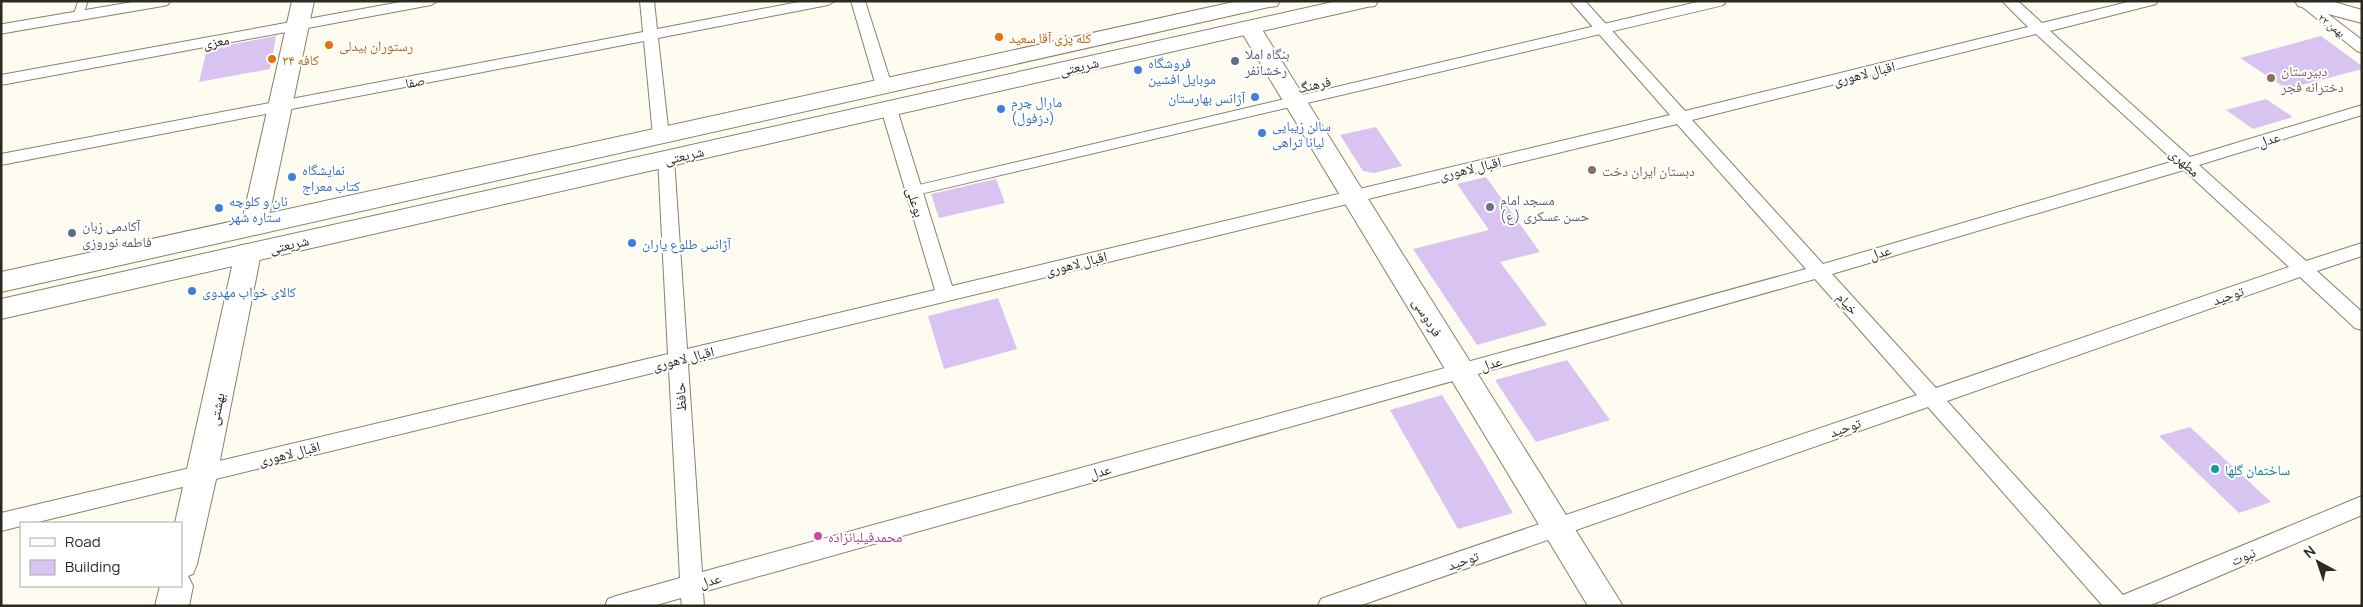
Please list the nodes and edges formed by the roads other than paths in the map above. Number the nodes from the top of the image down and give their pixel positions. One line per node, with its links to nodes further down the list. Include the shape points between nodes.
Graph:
1 (84, 1): 18 (lane)
2 (164, 1): 18 (lane)
3 (303, 1): 20 (main road, بهشتی)
4 (431, 1): 20 (street, معزی)
5 (647, 1): 24 (street, حافظ)
6 (828, 1): 24 (street, صفا)
7 (858, 1): 27 (street, بوعلی)
8 (1269, 1): 17 (main road, شریعتی)
9 (1368, 1): 17 (main road, شریعتی)
10 (1577, 1): 22 (street, خیام)
11 (1721, 1): 22 (lane, فرهنگ)
12 (2009, 1): 23 (street, مطهری)
13 (2151, 1): 23 (street, اقبال لاهوری)
14 (2304, 1): 19 (main road); 25 (street, ۲۲ بهمن)
15 (2333, 1): 16 (main road)
16 (2362, 10)
17 (1240, 12): 27 (main road, شریعتی); 28 (main road, فردوسی)
18 (78, 16): 21 (lane)
19 (2362, 17)
20 (298, 26): 26 (street, معزی); 29 (main road, بهشتی)
21 (1, 29)
22 (1602, 29): 28 (lane, فرهنگ); 31 (street, خیام)
23 (2041, 30): 31 (street, اقبال لاهوری); 34 (street, مطهری)
24 (651, 36): 29 (street, صفا); 32 (street, حافظ)
25 (2362, 48)
26 (1, 80)
27 (886, 98): 32 (main road, شریعتی); 35 (street, بوعلی)
28 (1295, 103): 35 (lane, فرهنگ); 36 (main road, فردوسی)
29 (280, 106): 33 (street, صفا); 37 (main road, بهشتی)
30 (2362, 110): 34 (street, عدل)
31 (1683, 117): 36 (street, اقبال لاهوری); 39 (street, خیام)
32 (663, 147): 37 (main road, شریعتی); 45 (street, حافظ)
33 (1, 160)
34 (2187, 164): 39 (street, عدل); 40 (street, مطهری)
35 (913, 191): 42 (street, بوعلی)
36 (1354, 195): 42 (street, اقبال لاهوری); 46 (main road, فردوسی)
37 (251, 239): 41 (main road, شریعتی); 43 (main road, شریعتی); 48 (main road, بهشتی)
38 (2362, 249): 40 (street, توحید)
39 (1819, 270): 46 (street, عدل); 47 (street, خیام)
40 (2303, 270): 44 (street, مطهری); 47 (street, توحید)
41 (1, 282)
42 (946, 294): 45 (street, اقبال لاهوری)
43 (1, 309)
44 (2362, 324)
45 (678, 359): 48 (street, اقبال لاهوری); 54 (street, حافظ)
46 (1462, 371): 51 (main road, فردوسی); 54 (street, عدل)
47 (1933, 397): 51 (street, توحید); 59 (street, خیام)
48 (202, 474): 50 (street, اقبال لاهوری); 52 (main road, بهشتی)
49 (2362, 505): 60 (street, نبوت)
50 (1, 522)
51 (1558, 528): 57 (street, توحید); 58 (main road, فردوسی)
52 (182, 560)
53 (176, 587): 55 (main road)
54 (692, 595): 56 (street, عدل)
55 (172, 606)
56 (616, 606)
57 (1329, 606)
58 (1606, 606)
59 (2118, 606)
60 (2123, 606)

